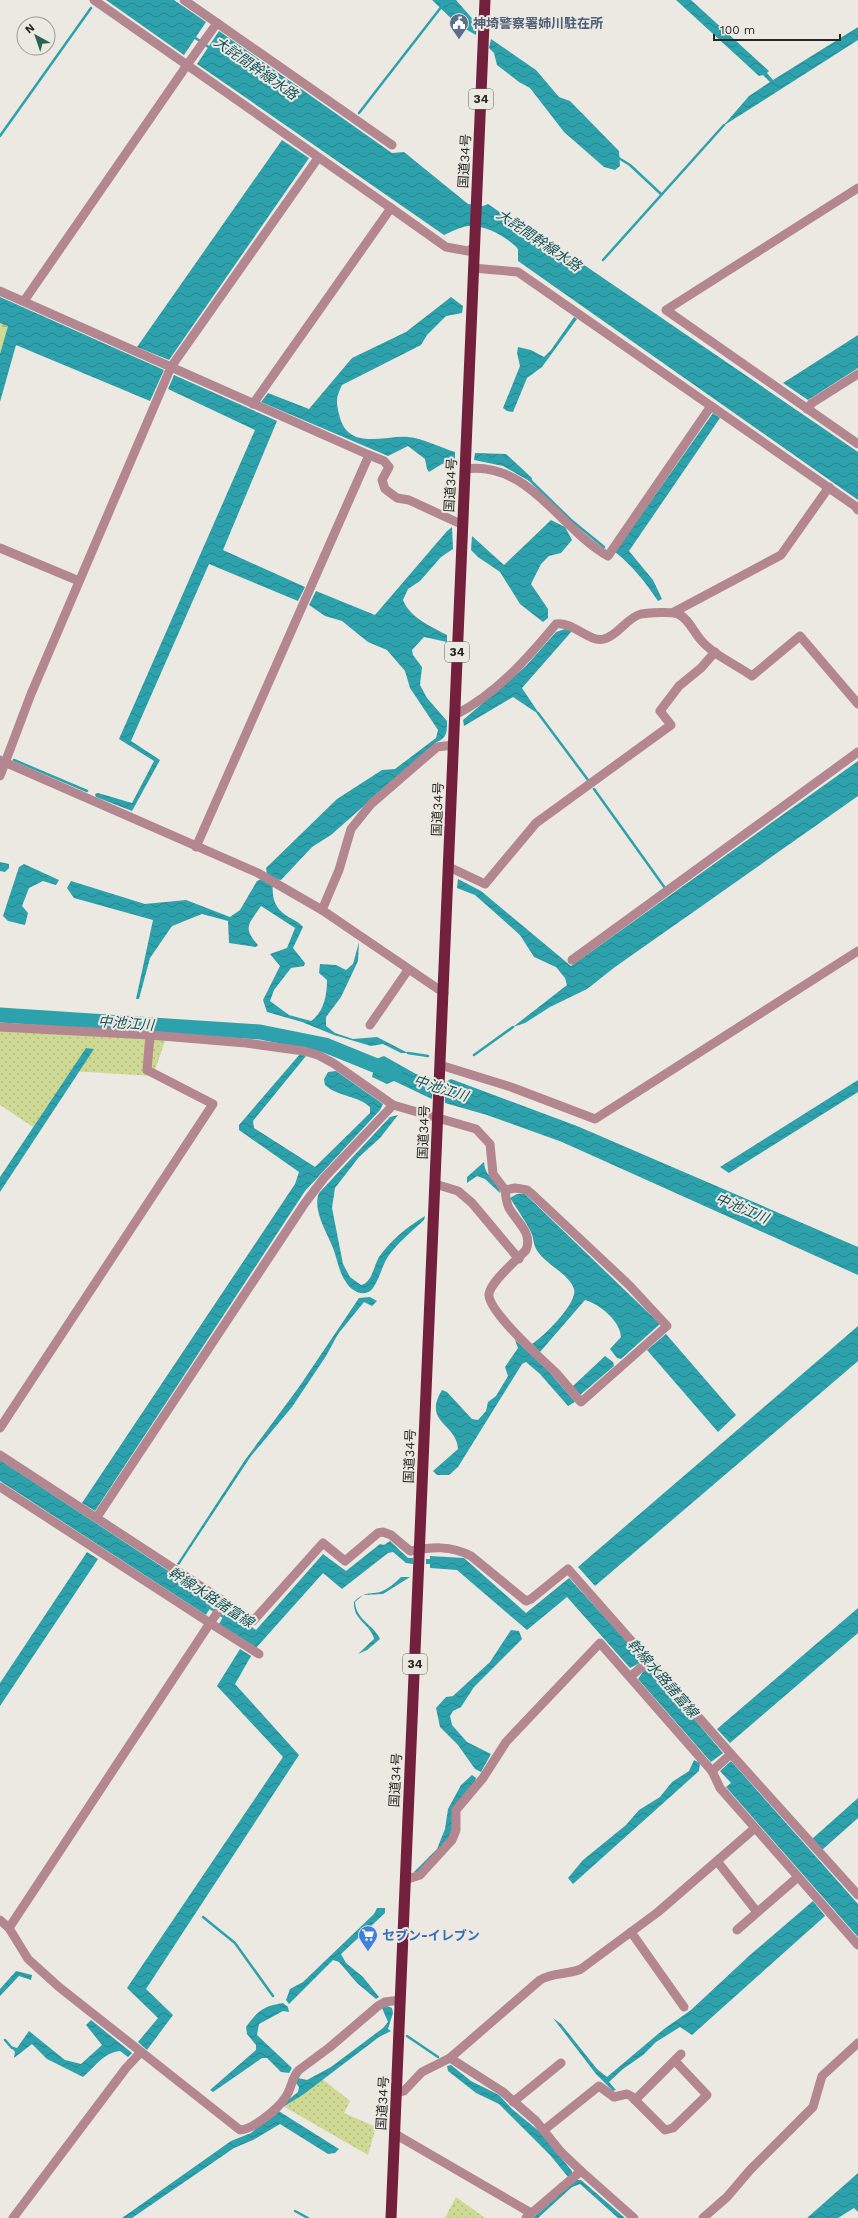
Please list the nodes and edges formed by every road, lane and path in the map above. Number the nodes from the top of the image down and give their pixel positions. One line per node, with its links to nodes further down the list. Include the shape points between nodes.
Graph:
1 (94, 0): 5 (street)
2 (184, 0): 4 (street)
3 (485, 0): 10 (highway, 国道34号 / 34)
4 (217, 23): 5 (street); 6 (street)
5 (187, 65): 7 (street); 13 (street)
6 (392, 145)
7 (318, 158): 9 (street); 15 (street)
8 (858, 188): 18 (street, via 666,310)
9 (391, 208): 10 (street, via 446,247 468,251); 16 (street)
10 (474, 247): 11 (highway, 国道34号 / 34)
11 (473, 268): 17 (street, via 518,272); 21 (highway, 国道34号 / 34)
12 (0, 291): 13 (street)
13 (24, 301): 15 (street, via 151,358)
14 (858, 374): 18 (street, via 812,403)
15 (168, 375): 16 (street); 26 (street)
16 (253, 404): 20 (street)
17 (711, 406): 21 (street, via 608,556 595,549 533,490 514,477 496,470 476,467); 22 (street)
18 (807, 409): 19 (street)
19 (858, 444)
20 (369, 456): 24 (street, via 384,461 389,467 382,480 385,489 391,494); 35 (street)
21 (465, 469): 24 (highway, 国道34号 / 34)
22 (829, 487): 23 (street); 27 (street, via 781,555)
23 (858, 510)
24 (463, 525): 30 (highway, 国道34号 / 34)
25 (0, 548): 26 (street)
26 (79, 581): 33 (street)
27 (674, 612): 28 (street, via 685,619 704,644); 30 (street, via 642,614 629,619 621,629 604,639 597,639 564,622 556,624 523,664 470,707)
28 (715, 652): 29 (street, via 752,676 800,636); 36 (street, via 701,668 685,679 660,711 671,725 536,823 485,884)
29 (858, 704)
30 (455, 715): 31 (highway, 国道34号 / 34)
31 (453, 745): 36 (highway, 国道34号 / 34); 37 (street, via 437,747 372,804 351,829 339,870)
32 (858, 752): 39 (street)
33 (3, 762): 34 (street); 35 (street)
34 (0, 776)
35 (196, 847): 37 (street, via 258,873)
36 (449, 867): 41 (highway, 国道34号 / 34)
37 (322, 910): 40 (street)
38 (858, 951): 45 (street, via 595,1119 511,1087)
39 (572, 960)
40 (408, 970): 41 (street); 42 (street)
41 (444, 992): 45 (highway, 国道34号 / 34)
42 (370, 1025)
43 (0, 1027): 44 (street)
44 (150, 1035): 46 (street, via 304,1051 333,1063); 51 (street, via 147,1070 213,1104)
45 (440, 1068): 47 (highway, 国道34号 / 34)
46 (393, 1105): 47 (street); 54 (street, via 324,1178 305,1203)
47 (438, 1114): 48 (highway, 国道34号 / 34); 49 (street, via 476,1129 490,1144 493,1174)
48 (435, 1184): 50 (street, via 458,1191 472,1203); 55 (highway, 国道34号 / 34)
49 (505, 1190): 50 (street, via 510,1208 527,1235 529,1243); 50 (street, via 522,1189 532,1194 629,1286 667,1326 581,1402 520,1339 489,1300 490,1290)
50 (519, 1259)
51 (0, 1428)
52 (0, 1454): 54 (street)
53 (0, 1487): 57 (street)
54 (97, 1517): 56 (street)
55 (420, 1549): 56 (street, via 410,1551 391,1535 383,1532 345,1561 323,1543 253,1621); 59 (street, via 428,1547 461,1550 526,1601 568,1568); 66 (highway, 国道34号 / 34)
56 (223, 1605): 57 (street)
57 (212, 1621): 58 (street); 70 (street)
58 (259, 1654)
59 (647, 1663): 60 (street); 61 (street, via 719,1739)
60 (633, 1674): 62 (street, via 701,1759); 66 (street, via 600,1643 506,1742 483,1778 456,1810 456,1830 452,1840 420,1875)
61 (728, 1756): 62 (street); 67 (street)
62 (715, 1768): 63 (street, via 720,1788)
63 (755, 1828): 64 (street); 65 (street)
64 (717, 1861): 68 (street); 72 (street)
65 (798, 1877): 68 (street); 73 (street)
66 (405, 1880): 74 (highway, 国道34号 / 34)
67 (858, 1895)
68 (757, 1912): 71 (street)
69 (0, 1920): 70 (street)
70 (9, 1928): 77 (street, via 28,1959 40,1971)
71 (737, 1930)
72 (631, 1932): 75 (street); 78 (street, via 581,1969 550,1974 540,1980)
73 (858, 1945)
74 (400, 2000): 77 (street, via 385,2002 378,2006 299,2070 285,2099 252,2128 246,2130 233,2126); 80 (highway, 国道34号 / 34)
75 (684, 2007)
76 (858, 2043): 90 (street, via 822,2076 813,2107 750,2170 727,2197)
77 (141, 2052): 87 (street, via 126,2068)
78 (450, 2058): 80 (street, via 422,2072 404,2091); 82 (street, via 494,2086)
79 (561, 2063): 82 (street)
80 (397, 2092): 84 (highway, 国道34号 / 34)
81 (635, 2100): 81 (street, via 678,2058 707,2095 674,2128 665,2130); 83 (street, via 627,2094 614,2097 599,2086)
82 (513, 2102): 83 (street)
83 (544, 2130): 85 (street, via 561,2152)
84 (395, 2134): 86 (street); 88 (highway, 国道34号 / 34)
85 (581, 2171): 86 (street); 89 (street)
86 (529, 2215)
87 (13, 2218)
88 (391, 2218)
89 (634, 2218)
90 (703, 2218)

